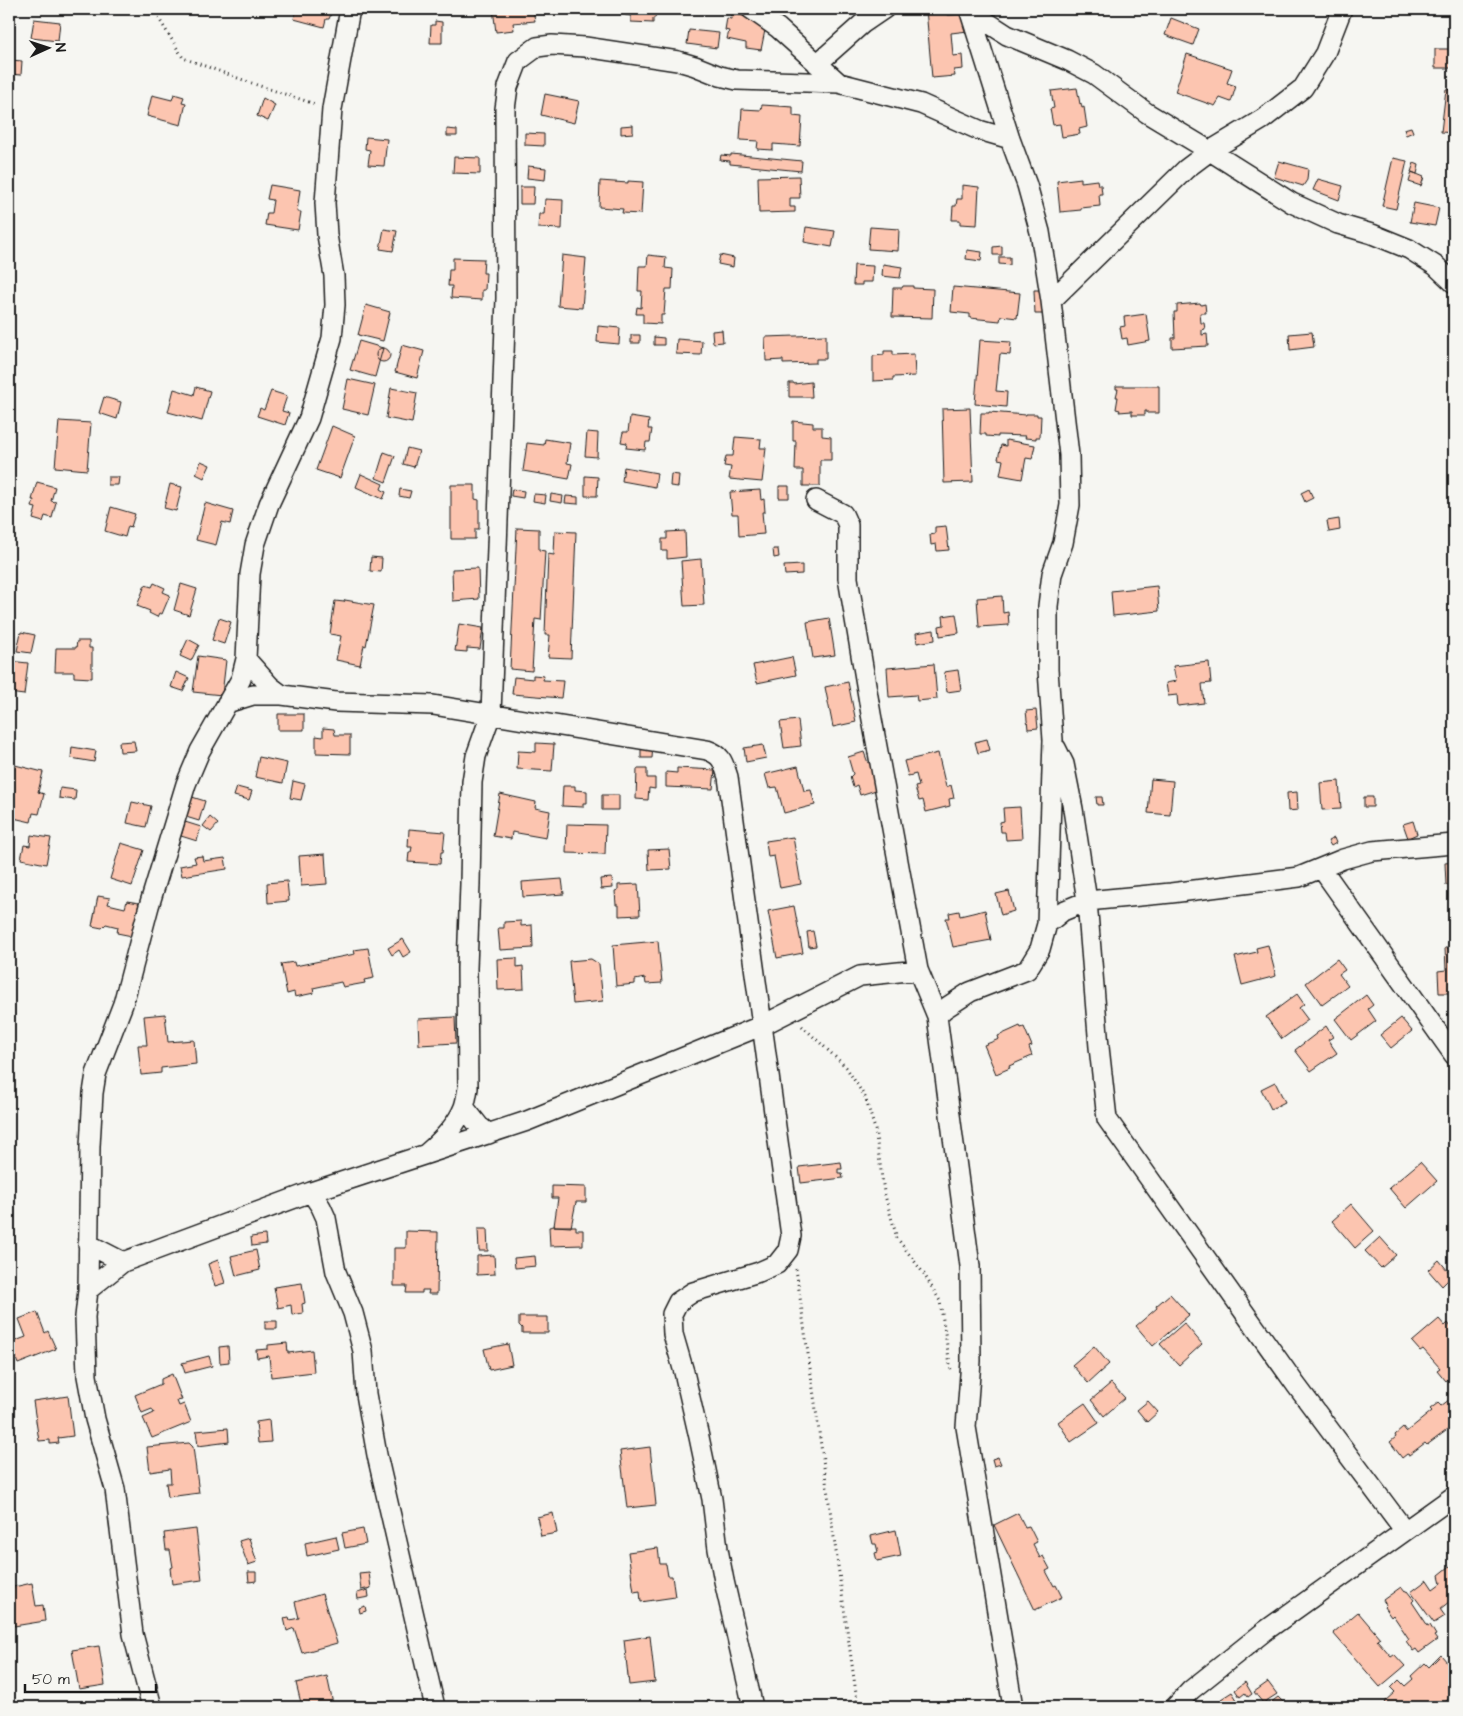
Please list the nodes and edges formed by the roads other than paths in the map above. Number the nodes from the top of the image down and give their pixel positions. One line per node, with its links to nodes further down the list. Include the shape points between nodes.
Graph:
1 (350, 9): 13 (street, via 332,109 325,203 334,276 332,338 309,418 269,504 255,545 250,574)
2 (751, 9): 6 (street, via 778,28)
3 (884, 9): 6 (street)
4 (1342, 9): 9 (street, via 1324,53 1303,88 1263,119)
5 (970, 10): 8 (street); 9 (street, via 1007,35 1094,74 1147,113)
6 (817, 64): 7 (street)
7 (840, 83): 8 (street, via 922,104 979,130); 16 (street, via 737,80 678,61 585,47 537,47 518,62 508,87 505,109 506,298)
8 (1010, 139): 11 (street, via 1040,232)
9 (1210, 151): 10 (street, via 1292,203 1338,224 1409,248); 11 (street, via 1186,169)
10 (1454, 283)
11 (1051, 301): 17 (street, via 1069,455 1070,505 1063,543 1052,574 1048,606)
12 (816, 500): 22 (street, via 843,514 848,525 848,578)
13 (246, 659): 14 (street); 15 (street, via 241,679)
14 (282, 695): 15 (street, via 253,695); 16 (street, via 336,702 433,705)
15 (227, 703): 34 (street, via 186,784 123,1004 96,1074 90,1146)
16 (491, 714): 23 (street, via 717,754 728,777); 28 (street, via 476,756 472,782 467,968 468,1088)
17 (1053, 740): 20 (street, via 1064,764 1070,791); 21 (street)
18 (1454, 844): 19 (street, via 1372,851)
19 (1322, 869): 20 (street, via 1299,877 1271,881); 27 (street)
20 (1087, 901): 21 (street, via 1063,911); 38 (street, via 1107,1119 1296,1385)
21 (1047, 924): 25 (street, via 1040,949 1027,970 970,992)
22 (918, 970): 24 (street, via 860,976); 25 (street)
23 (758, 994): 24 (street); 26 (street)
24 (788, 1013): 26 (street)
25 (937, 1016): 42 (street, via 970,1266 971,1361 966,1427)
26 (763, 1025): 29 (street); 41 (street, via 791,1236 788,1250 777,1264 759,1272 693,1292 678,1302 672,1314 673,1334 699,1437 724,1581)
27 (1454, 1055)
28 (464, 1107): 29 (street); 30 (street, via 444,1138)
29 (488, 1134): 30 (street)
30 (427, 1154): 31 (street)
31 (341, 1182): 32 (street); 33 (street)
32 (311, 1192): 33 (street); 35 (street)
33 (326, 1218): 40 (street, via 336,1272 353,1313 363,1352 366,1394 377,1455)
34 (88, 1244): 35 (street); 36 (street)
35 (123, 1262): 36 (street)
36 (88, 1290): 39 (street, via 85,1317 87,1376 95,1419 115,1489 133,1634)
37 (1454, 1496): 38 (street)
38 (1405, 1531): 43 (street, via 1265,1631 1218,1667)
39 (152, 1707)
40 (435, 1707)
41 (752, 1707)
42 (1013, 1707)
43 (1175, 1707)

